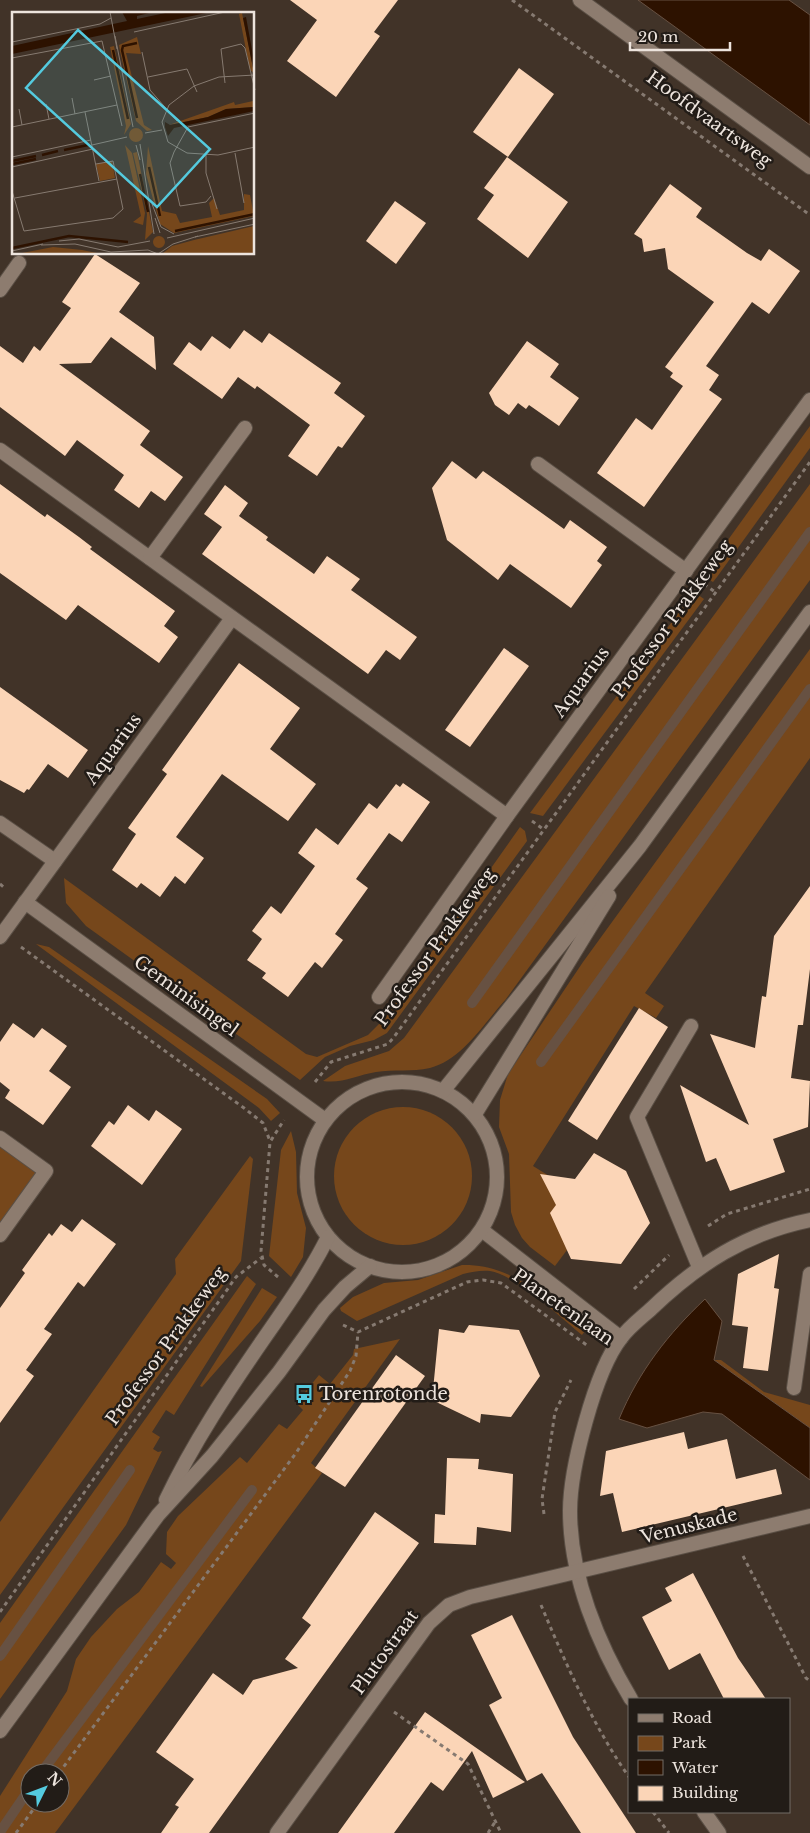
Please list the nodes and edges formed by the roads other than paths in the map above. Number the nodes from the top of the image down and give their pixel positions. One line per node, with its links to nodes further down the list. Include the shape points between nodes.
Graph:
1 (580, 0): 2 (street, Hoofdvaartsweg)
2 (810, 167)
3 (19, 263): 4 (street)
4 (0, 290)
5 (810, 400): 10 (street, Aquarius)
6 (245, 428): 9 (street)
7 (0, 450): 9 (street)
8 (538, 464): 10 (street)
9 (150, 558): 12 (street)
10 (686, 571): 13 (street, Aquarius)
11 (810, 612): 15 (street)
12 (232, 618): 13 (street); 16 (street, Aquarius)
13 (507, 816): 19 (street, Aquarius)
14 (0, 822): 16 (street)
15 (640, 846): 21 (street); 22 (street)
16 (55, 861): 17 (street, Aquarius)
17 (25, 902): 18 (street, Aquarius); 23 (street, Geminisingel)
18 (0, 937)
19 (379, 997)
20 (691, 1026): 30 (street, via 637,1117)
21 (443, 1091): 22 (street); 23 (street, via 410,1082 386,1084 357,1092 337,1105)
22 (475, 1114): 26 (street, via 492,1142 498,1178 493,1206)
23 (325, 1120): 28 (street, via 311,1150 305,1181 314,1213)
24 (0, 1138): 27 (street, via 46,1171)
25 (810, 1220): 30 (street, Planetenlaan, via 778,1227)
26 (483, 1231): 29 (street, via 456,1256 428,1270 396,1272); 32 (street, Planetenlaan)
27 (0, 1236)
28 (328, 1237): 29 (street); 34 (street, via 298,1291 183,1463)
29 (370, 1266): 34 (street, via 324,1310 212,1456)
30 (699, 1267): 32 (street, Planetenlaan)
31 (810, 1274): 33 (street)
32 (621, 1338): 36 (street, Planetenlaan, via 608,1361 588,1413 574,1467 570,1511)
33 (794, 1388)
34 (158, 1514): 38 (street)
35 (810, 1516): 36 (street, Venuskade)
36 (578, 1573): 37 (street, Planetenlaan, via 589,1616); 40 (street, Plutostraat, via 470,1597 439,1612)
37 (630, 1698)
38 (0, 1731)
39 (705, 1813): 41 (street)
40 (277, 1833)
41 (719, 1833)

